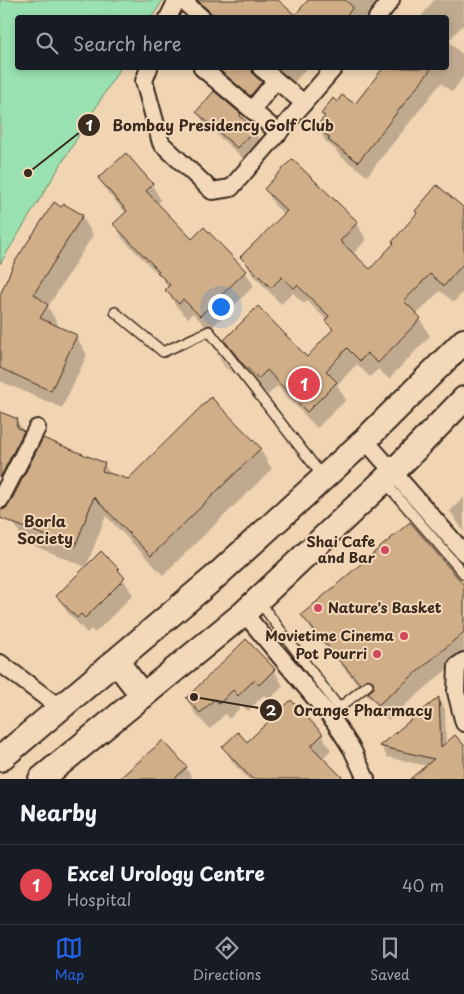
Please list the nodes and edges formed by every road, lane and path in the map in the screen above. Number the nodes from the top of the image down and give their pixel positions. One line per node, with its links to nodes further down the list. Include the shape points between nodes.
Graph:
1 (177, 0): 4 (street)
2 (182, 0): 5 (street)
3 (391, 0): 6 (street)
4 (170, 15)
5 (198, 15)
6 (378, 15)
7 (148, 70): 14 (street, via 144,81 161,143 212,191 231,188)
8 (204, 70): 13 (street)
9 (264, 70): 11 (street)
10 (332, 70): 12 (street)
11 (276, 80): 12 (street); 13 (street)
12 (304, 103): 14 (street)
13 (252, 110): 14 (street)
14 (279, 133)
15 (116, 312): 21 (lane, via 163,352 209,331)
16 (464, 341): 19 (main road)
17 (464, 399): 20 (main road)
18 (37, 428): 22 (street)
19 (364, 440): 20 (street); 21 (main road)
20 (388, 476): 23 (street); 24 (lane); 25 (main road)
21 (324, 478): 26 (main road)
22 (0, 500)
23 (464, 554)
24 (464, 574)
25 (251, 607): 29 (lane, via 339,708); 30 (main road); 35 (street, via 334,721)
26 (116, 661): 30 (main road); 31 (main road)
27 (464, 661): 32 (street, via 457,666 456,692)
28 (0, 663): 31 (street)
29 (368, 684)
30 (143, 696): 34 (main road)
31 (60, 708): 33 (main road)
32 (464, 722)
33 (0, 759)
34 (41, 779)
35 (366, 779)

